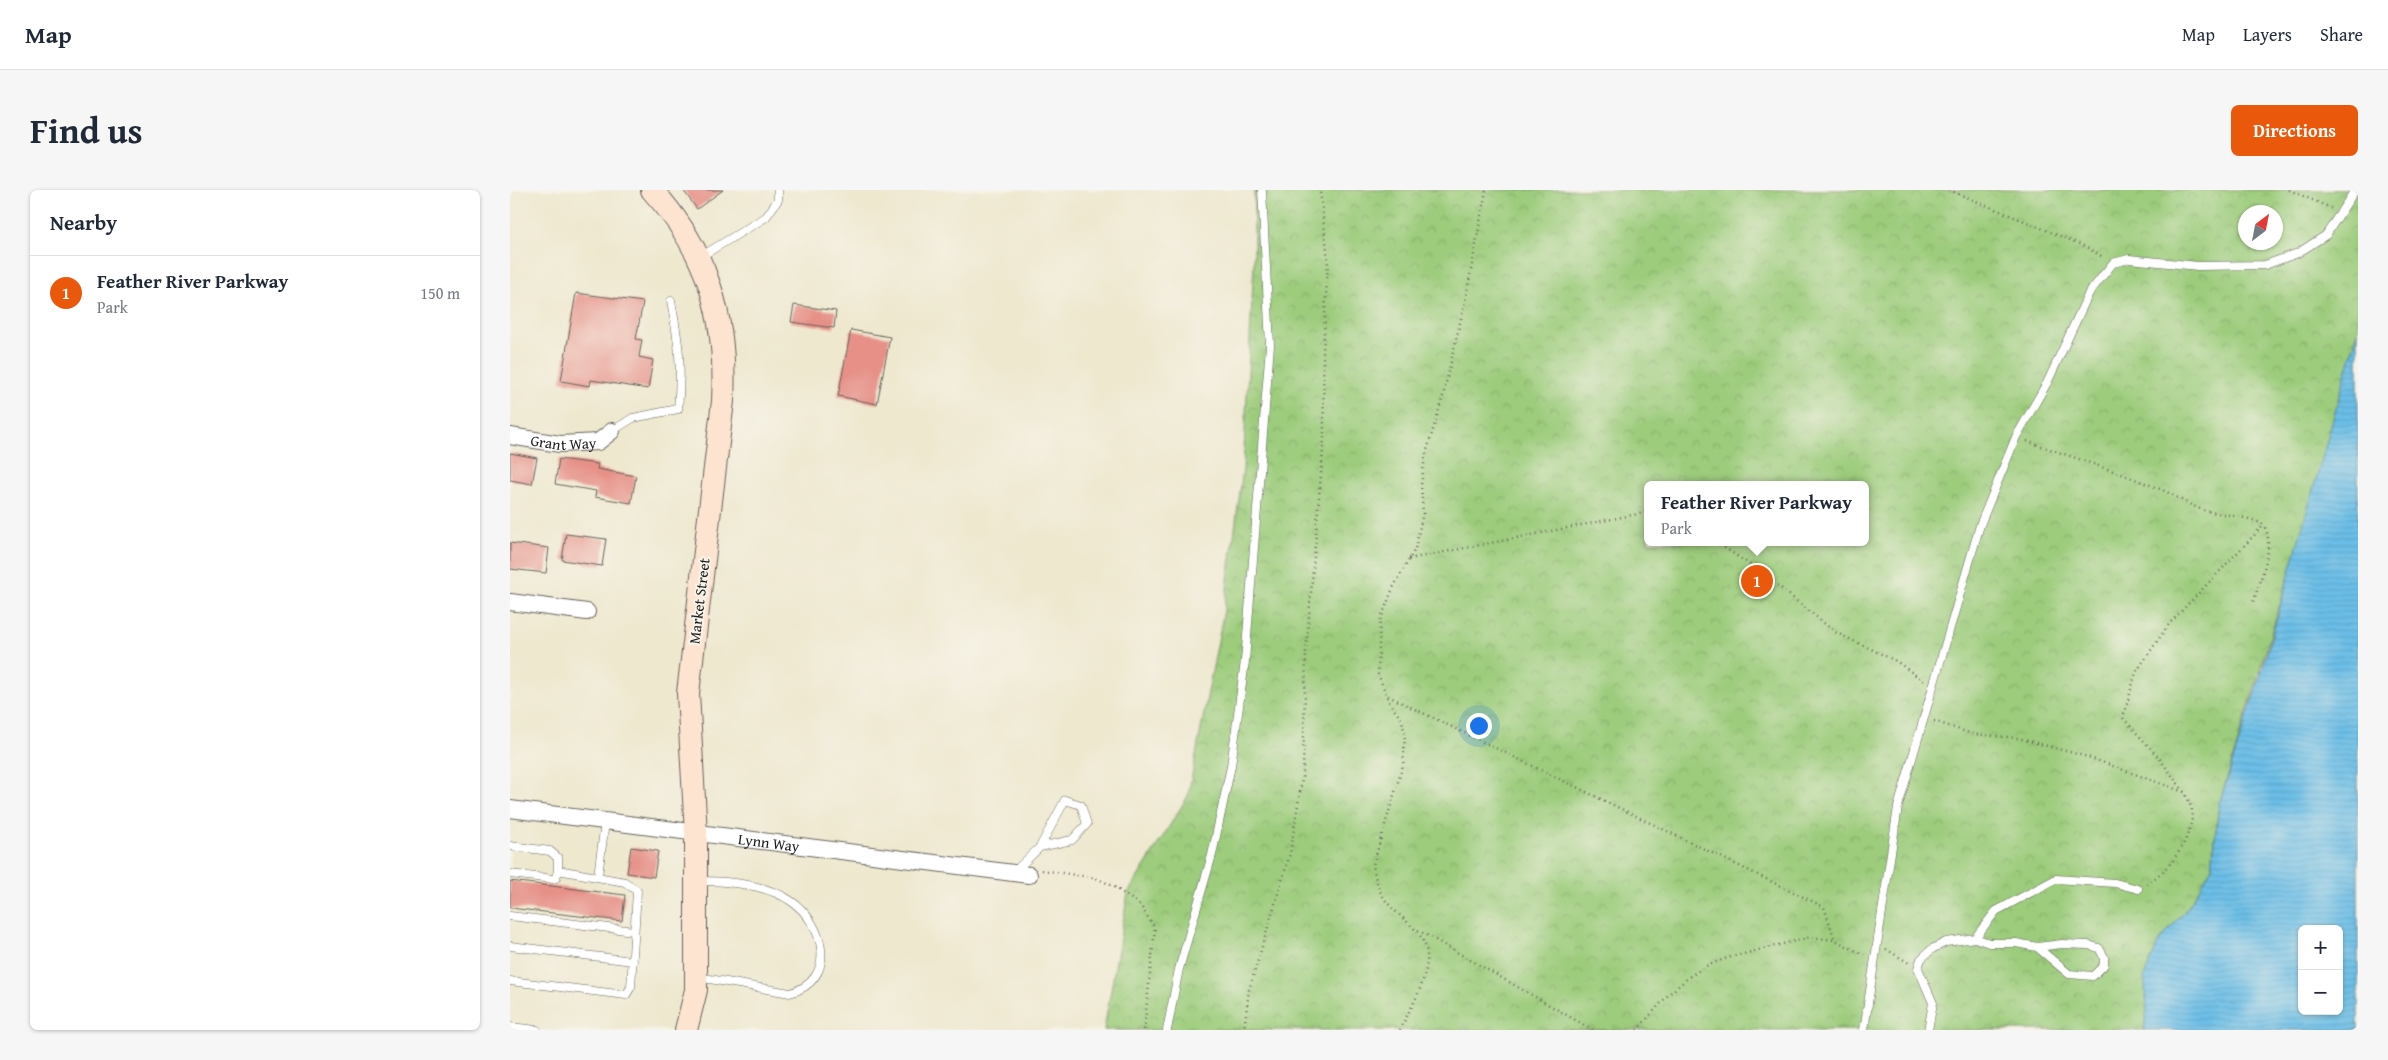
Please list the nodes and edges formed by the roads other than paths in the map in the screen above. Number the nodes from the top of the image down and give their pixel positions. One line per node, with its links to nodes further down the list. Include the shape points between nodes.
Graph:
1 (652, 190): 5 (main road, Market Street)
2 (778, 190): 5 (lane, via 778,200 766,217)
3 (1262, 190): 33 (lane, via 1270,345 1246,661 1220,819 1179,969)
4 (2355, 190): 34 (lane, via 2326,235 2298,253 2265,265 2198,266 2130,259 2113,263 2089,293 2048,381 2016,437 1980,525 1898,807)
5 (699, 257): 13 (main road, Market Street, via 714,296 725,368 688,693)
6 (671, 301): 7 (lane, via 682,372 678,409 633,418)
7 (612, 431): 8 (street, Grant Way, via 598,442 588,443 560,444)
8 (510, 436)
9 (510, 602): 10 (street)
10 (587, 612)
11 (510, 809): 12 (street, Lynn Way)
12 (605, 822): 13 (street, Lynn Way); 19 (lane)
13 (696, 834): 18 (street, Lynn Way); 20 (main road, Market Street)
14 (510, 846): 16 (lane, via 550,851 558,858)
15 (1040, 847): 15 (lane, via 1064,800 1081,805 1087,824 1072,840); 18 (lane)
16 (558, 870): 17 (lane, via 553,879); 19 (lane)
17 (510, 874)
18 (1021, 874)
19 (598, 876): 23 (lane, via 625,882 637,891)
20 (696, 881): 28 (main road, Market Street); 28 (lane, via 722,881 775,893 790,900 811,922 820,936 821,946 817,973 803,990 790,993)
21 (2138, 889): 24 (lane, via 2056,879 1996,911)
22 (510, 916): 23 (lane)
23 (634, 931): 27 (lane)
24 (1975, 938): 26 (lane, via 1989,943); 35 (lane, via 1946,942 1921,960 1918,968 1933,1002)
25 (510, 946): 27 (lane)
26 (2037, 947): 26 (lane, via 2088,945 2099,948 2104,964 2093,976 2069,974)
27 (632, 961): 29 (lane, via 631,987 626,995)
28 (696, 976): 32 (main road, Market Street, via 696,990)
29 (510, 981)
30 (510, 1027): 31 (lane)
31 (537, 1030)
32 (686, 1030)
33 (1167, 1030)
34 (1864, 1030)
35 (1928, 1030)

